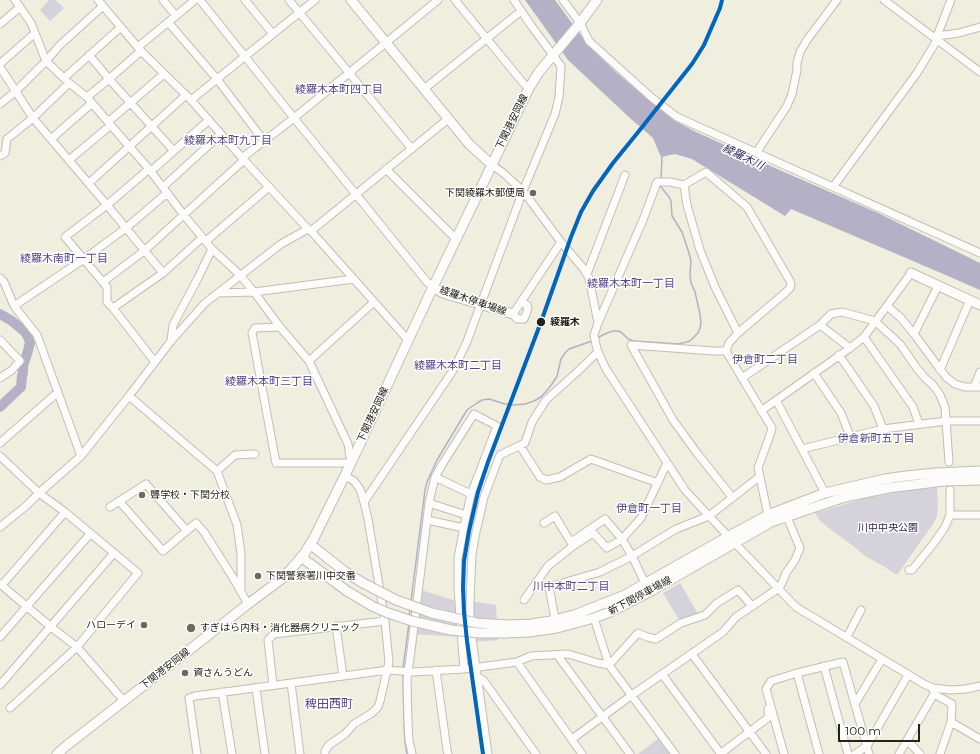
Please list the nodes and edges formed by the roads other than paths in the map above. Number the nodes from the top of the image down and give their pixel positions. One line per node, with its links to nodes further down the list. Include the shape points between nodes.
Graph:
1 (15, 0): 18 (street)
2 (162, 0): 21 (street)
3 (195, 0): 21 (street)
4 (200, 0): 35 (street)
5 (245, 0): 28 (street)
6 (289, 0): 20 (street)
7 (315, 0): 20 (street)
8 (351, 0): 31 (main road)
9 (438, 0): 31 (street)
10 (455, 0): 29 (street)
11 (514, 0): 19 (street)
12 (563, 0): 24 (street)
13 (597, 0): 24 (main road, 下関港安岡線)
14 (837, 0): 63 (street, via 800,52 792,94 787,106)
15 (884, 0): 30 (street)
16 (951, 0): 30 (street)
17 (100, 3): 26 (street); 36 (street)
18 (20, 7): 23 (street); 27 (street)
19 (521, 11): 29 (street); 33 (street)
20 (299, 13): 28 (street); 39 (street)
21 (176, 16): 22 (street)
22 (168, 22): 32 (street); 42 (street)
23 (0, 24)
24 (578, 25): 33 (main road, 下関港安岡線); 63 (street, via 589,41 651,97 678,117)
25 (980, 26): 30 (street)
26 (121, 27): 32 (street); 34 (street)
27 (35, 33): 36 (street); 37 (street)
28 (273, 34): 35 (street)
29 (487, 38): 44 (street); 45 (street)
30 (937, 38): 38 (street); 74 (street, via 917,73)
31 (386, 42): 39 (street); 45 (main road)
32 (139, 49): 40 (street); 41 (street)
33 (554, 54): 44 (main road, 下関港安岡線); 76 (street, via 561,66 559,97 550,129)
34 (89, 55): 41 (street); 43 (street)
35 (246, 56): 42 (street); 52 (street)
36 (46, 61): 43 (street); 46 (street)
37 (0, 65): 46 (street)
38 (980, 72)
39 (349, 73): 52 (street); 61 (street)
40 (164, 74): 47 (street); 49 (street)
41 (109, 79): 48 (street); 49 (street)
42 (217, 79): 47 (street); 59 (street)
43 (66, 80): 48 (street); 51 (street)
44 (529, 88): 67 (main road, 下関港安岡線)
45 (424, 89): 53 (main road)
46 (16, 91): 50 (street); 51 (street)
47 (188, 98): 54 (street); 56 (street)
48 (89, 100): 55 (street); 58 (street)
49 (130, 103): 55 (street); 56 (street)
50 (0, 104)
51 (33, 118): 58 (street); 64 (street, via 7,139 5,153)
52 (294, 118): 59 (street); 77 (street)
53 (448, 119): 61 (street); 67 (main road, via 469,144)
54 (208, 120): 57 (street); 62 (street)
55 (109, 123): 60 (street); 66 (street)
56 (152, 127): 60 (street); 62 (street)
57 (221, 134): 65 (street); 75 (street)
58 (51, 139): 66 (street)
59 (264, 141): 65 (street)
60 (130, 147): 69 (street); 71 (street)
61 (412, 149): 68 (street)
62 (174, 151): 69 (street)
63 (756, 153): 74 (street)
64 (0, 156)
65 (243, 159): 73 (street); 79 (street)
66 (69, 160): 71 (street)
67 (492, 165): 76 (street); 82 (main road, 下関港安岡線)
68 (386, 169): 77 (street); 82 (street)
69 (150, 170): 75 (street); 78 (street)
70 (626, 175): 91 (street)
71 (89, 183): 78 (street)
72 (684, 185): 110 (street, via 657,182); 113 (street, via 700,250); 113 (street, via 706,172 746,207 790,281 790,288 785,293)
73 (268, 187): 81 (street); 83 (street)
74 (833, 187): 87 (street)
75 (165, 190): 79 (street); 80 (street)
76 (523, 191): 84 (street); 103 (street)
77 (357, 194): 81 (street); 97 (street)
78 (107, 206): 80 (street); 88 (street, via 65,237)
79 (184, 214): 83 (street); 86 (street)
80 (126, 228): 86 (street); 88 (street)
81 (310, 230): 92 (street, via 281,244); 94 (street)
82 (456, 238): 97 (main road, 下関港安岡線)
83 (204, 239): 85 (street); 89 (street)
84 (561, 242): 91 (street); 102 (street)
85 (212, 249): 92 (street); 117 (street, via 173,325)
86 (144, 250): 89 (street); 95 (street)
87 (980, 253)
88 (84, 259): 95 (street); 105 (street)
89 (163, 273): 107 (street)
90 (911, 273): 96 (main road); 106 (street)
91 (587, 274): 110 (street)
92 (240, 276): 98 (street); 99 (street)
93 (0, 278): 105 (street)
94 (354, 279): 98 (street); 101 (street)
95 (103, 282): 107 (street, via 108,287 107,302)
96 (938, 286): 100 (main road); 114 (street)
97 (433, 287): 103 (main road, 綾羅木停車場線); 118 (main road, 下関港安岡線)
98 (254, 292): 99 (street); 112 (street)
99 (218, 293): 117 (street, via 205,303)
100 (970, 300): 104 (main road); 125 (street)
101 (374, 302): 118 (street); 123 (street)
102 (521, 302): 108 (street); 108 (street, via 527,305 528,309 524,319 517,319)
103 (480, 304): 108 (main road, 綾羅木停車場線); 162 (street, via 466,344 452,372)
104 (980, 305)
105 (14, 306): 131 (street, via 37,335)
106 (886, 306): 109 (street); 114 (street, via 900,317)
107 (113, 308): 124 (street)
108 (512, 314)
109 (875, 321): 111 (street, via 842,312 831,314); 115 (street); 135 (street, via 900,344 933,385 945,408)
110 (598, 323): 121 (street, via 595,340)
111 (820, 325): 119 (street); 129 (street)
112 (280, 326): 123 (street); 147 (street, via 255,328 252,333 276,463)
113 (738, 333): 120 (street)
114 (914, 334): 125 (street)
115 (864, 337): 119 (street); 137 (street, via 913,407)
116 (0, 340): 128 (street, via 20,361)
117 (171, 340): 124 (street)
118 (408, 340): 147 (main road, 下関港安岡線)
119 (850, 348): 122 (street)
120 (726, 350): 129 (street); 160 (street, via 631,345 673,420)
121 (598, 352): 141 (street, via 546,400 532,422 525,443); 148 (street, via 606,370)
122 (839, 355): 127 (street); 138 (street, via 874,406)
123 (310, 361): 147 (street, via 348,444)
124 (155, 362): 132 (street)
125 (940, 370): 130 (street, via 955,384)
126 (980, 372): 130 (street)
127 (814, 373): 133 (street); 139 (street, via 841,414)
128 (0, 378)
129 (742, 378): 134 (street)
130 (977, 387)
131 (58, 392): 140 (street); 145 (street)
132 (130, 396): 145 (street); 149 (street)
133 (776, 400): 134 (street); 142 (street)
134 (761, 411): 153 (street, via 772,428 758,468)
135 (946, 421): 136 (street); 137 (street); 146 (street)
136 (980, 422)
137 (919, 424): 138 (street)
138 (882, 429): 139 (street)
139 (850, 436): 142 (street)
140 (0, 443)
141 (520, 446): 155 (street, via 540,478 546,480 560,476 591,459); 211 (street, via 500,455 484,497 476,532 472,554 470,624)
142 (802, 449): 158 (street)
143 (255, 454): 149 (street, via 235,455)
144 (0, 456): 157 (street)
145 (81, 456): 157 (street)
146 (949, 462)
147 (351, 463): 151 (main road, 下関港安岡線)
148 (667, 463): 155 (street); 170 (street, via 685,490)
149 (217, 470): 190 (street, via 237,525 241,553)
150 (980, 471): 158 (main road, 新下関停車場線, via 885,479)
151 (345, 476): 162 (street, via 360,488); 181 (main road, 下関港安岡線)
152 (435, 477): 159 (street); 159 (street, via 474,414 496,426); 163 (street)
153 (759, 477): 160 (street); 167 (street)
154 (980, 480): 171 (main road, 新下関停車場線, via 944,481 888,488 838,500)
155 (658, 483): 179 (street, via 641,518)
156 (950, 490): 168 (street)
157 (39, 493): 165 (street); 174 (street)
158 (825, 493): 167 (main road, 新下関停車場線)
159 (471, 494): 166 (street)
160 (732, 497): 170 (street)
161 (119, 501): 164 (street); 176 (street, via 146,484); 176 (street, via 163,551)
162 (364, 502): 197 (street)
163 (429, 503): 166 (street); 172 (street)
164 (110, 507)
165 (65, 512): 177 (street); 188 (street)
166 (466, 515): 175 (street)
167 (768, 515): 178 (main road, 新下関停車場線)
168 (950, 515): 169 (street); 186 (street, via 934,543 912,570)
169 (980, 515)
170 (709, 516): 178 (street); 184 (street, via 676,529)
171 (787, 517): 180 (main road, 新下関停車場線, via 772,522); 189 (street, via 800,548)
172 (427, 520): 175 (street); 215 (street, via 411,651)
173 (544, 523): 182 (street, via 555,516)
174 (0, 527)
175 (464, 528): 212 (street, via 458,558)
176 (187, 531): 190 (street, via 196,523 204,532)
177 (90, 534): 183 (street); 193 (street)
178 (728, 536): 180 (street); 187 (main road, 新下関停車場線)
179 (622, 539): 182 (street, via 607,548 593,534); 182 (street, via 605,519); 184 (street)
180 (735, 543): 189 (street); 196 (main road, 新下関停車場線, via 651,591)
181 (310, 544): 185 (main road, 下関港安岡線); 201 (main road, 新下関停車場線, bridge, via 344,571 396,600 432,613)
182 (572, 544): 191 (street, via 548,566)
183 (114, 553): 200 (street); 204 (street, via 138,573)
184 (632, 556): 187 (street); 198 (street, via 600,572 549,587)
185 (301, 557): 192 (main road, 下関港安岡線, via 279,581); 201 (main road, 新下関停車場線, bridge, via 347,591 388,613 424,624 479,633)
186 (909, 570)
187 (645, 583): 198 (main road, 新下関停車場線, via 625,595)
188 (1, 585): 193 (street)
189 (779, 588): 194 (street); 203 (street, via 796,607)
190 (241, 592): 192 (street)
191 (524, 600)
192 (248, 604): 230 (main road, 下関港安岡線)
193 (27, 606): 200 (street); 202 (street)
194 (752, 606): 205 (street, via 736,617 723,632); 209 (street, via 738,590 717,603 705,615 681,623 656,639 638,633)
195 (861, 610): 203 (street)
196 (594, 618): 198 (main road, 新下関停車場線); 209 (street)
197 (385, 621): 199 (street); 213 (street, via 390,662)
198 (556, 624): 201 (main road, 新下関停車場線, via 532,624)
199 (336, 626): 219 (street); 223 (street, via 274,634 268,640)
200 (51, 627): 204 (street); 222 (street)
201 (506, 629)
202 (0, 637)
203 (847, 637): 207 (street)
204 (77, 647): 230 (street); 232 (street)
205 (692, 654): 217 (street); 235 (street)
206 (558, 656): 208 (street, via 531,656); 209 (street, via 568,654); 233 (street)
207 (882, 659): 218 (street); 231 (street)
208 (517, 662): 211 (street); 236 (street)
209 (609, 665): 228 (street)
210 (824, 666): 216 (street); 231 (street, via 843,662); 257 (street)
211 (476, 668): 212 (street); 220 (street)
212 (464, 669): 214 (street)
213 (388, 670): 215 (street); 219 (street); 246 (street, via 378,707 328,745)
214 (436, 670): 215 (street); 248 (street)
215 (405, 671): 247 (street)
216 (797, 673): 229 (street, via 771,681 766,689); 256 (street)
217 (662, 674): 228 (street); 253 (street)
218 (908, 675): 226 (street); 239 (street)
219 (343, 676): 221 (street)
220 (478, 677): 240 (street); 249 (street, via 484,681)
221 (291, 683): 223 (street); 245 (street)
222 (0, 685)
223 (274, 685): 225 (street)
224 (980, 686): 226 (street)
225 (256, 688): 227 (street); 244 (street)
226 (933, 691): 234 (street, via 952,704); 238 (street)
227 (222, 692): 242 (street, via 189,698); 243 (street)
228 (632, 695): 233 (street); 252 (street)
229 (768, 696): 235 (street, via 766,703 769,717); 255 (street)
230 (124, 701): 241 (main road, 下関港安岡線)
231 (855, 704): 239 (street)
232 (10, 708)
233 (602, 717): 236 (street); 251 (street)
234 (951, 722): 237 (street); 262 (street)
235 (750, 732): 253 (street); 254 (street)
236 (572, 739): 250 (street)
237 (980, 739)
238 (907, 740): 260 (street); 261 (street)
239 (867, 746): 258 (street); 259 (street)
240 (489, 752)
241 (57, 754)
242 (197, 754)
243 (232, 754)
244 (266, 754)
245 (300, 754)
246 (324, 754)
247 (412, 754)
248 (448, 754)
249 (536, 754)
250 (582, 754)
251 (630, 754)
252 (675, 754)
253 (720, 754)
254 (766, 754)
255 (784, 754)
256 (819, 754)
257 (848, 754)
258 (855, 754)
259 (869, 754)
260 (899, 754)
261 (920, 754)
262 (940, 754)

